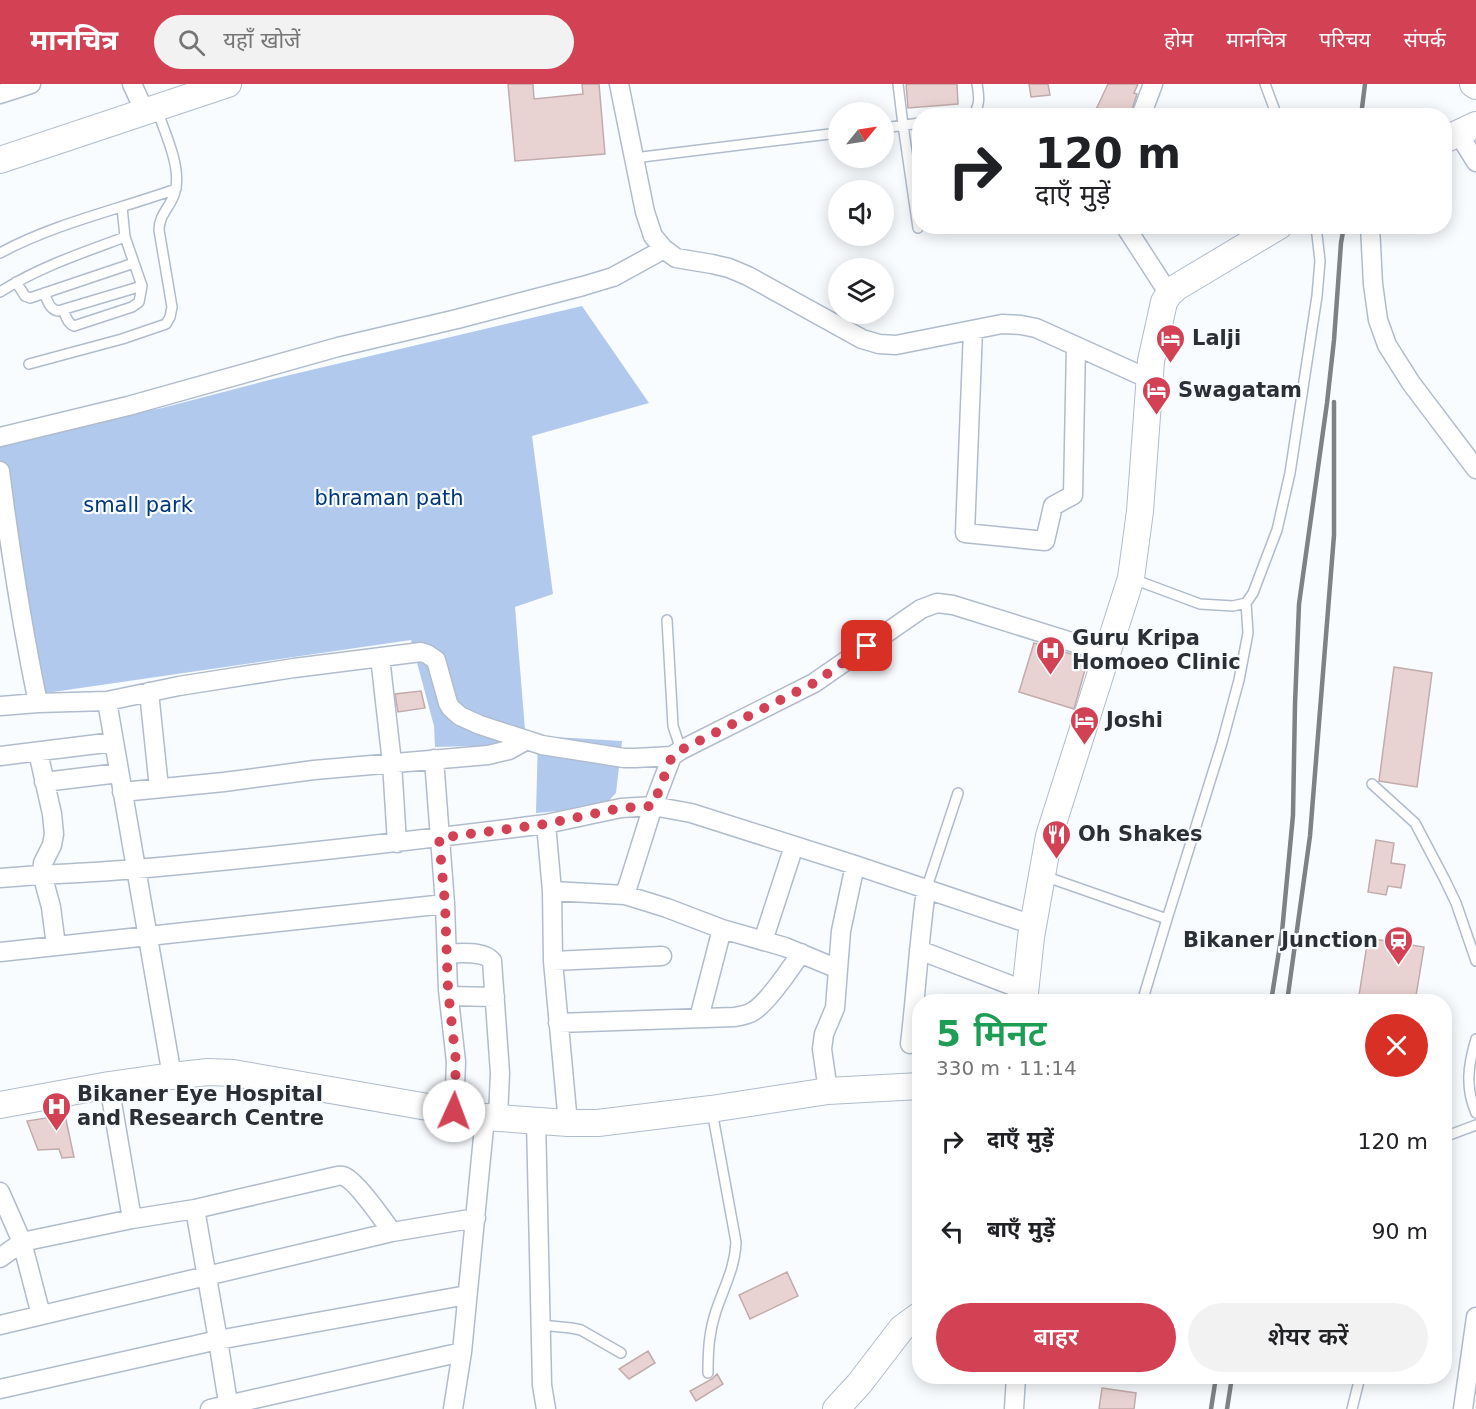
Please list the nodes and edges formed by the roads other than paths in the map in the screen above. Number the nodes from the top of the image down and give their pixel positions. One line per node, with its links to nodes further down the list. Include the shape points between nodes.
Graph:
1 (31, 84): 9 (street)
2 (132, 84): 13 (street)
3 (228, 84): 13 (street)
4 (619, 84): 19 (street)
5 (898, 84): 15 (lane)
6 (977, 84): 10 (lane)
7 (1154, 84): 11 (street)
8 (1265, 84): 12 (lane)
9 (0, 93)
10 (978, 108)
11 (1144, 108)
12 (1274, 108)
13 (151, 110): 20 (street); 23 (lane, via 176,166)
14 (912, 124): 15 (lane)
15 (903, 125): 16 (lane); 22 (lane)
16 (894, 126)
17 (1460, 132): 21 (street)
18 (828, 134): 19 (lane)
19 (634, 158): 30 (street, via 645,212 653,236)
20 (0, 160)
21 (1476, 162)
22 (912, 187)
23 (176, 189): 24 (lane); 41 (lane, via 159,221 172,307 166,324)
24 (122, 207): 29 (lane); 31 (lane, via 24,240)
25 (1130, 234): 37 (street)
26 (1266, 234): 37 (street)
27 (1317, 234): 47 (lane, via 1320,261 1317,296 1290,473 1277,530)
28 (1370, 234): 44 (street, via 1377,320 1387,345 1411,383)
29 (125, 237): 32 (lane); 33 (lane)
30 (664, 249): 39 (street, via 676,258 729,268 748,276 862,339 879,344 896,345); 43 (street, via 613,277 583,286)
31 (0, 253)
32 (134, 262): 34 (lane); 36 (lane)
33 (16, 282): 35 (lane); 36 (lane, via 30,298)
34 (142, 285): 38 (lane); 38 (lane, via 139,302 132,307 74,326)
35 (0, 292)
36 (44, 293): 38 (lane, via 53,310)
37 (1169, 294): 42 (street, via 1150,361)
38 (63, 310)
39 (973, 330): 40 (street, via 1021,325); 40 (street, via 965,533 1045,541 1053,507 1073,495)
40 (1076, 346): 42 (street)
41 (29, 364)
42 (1149, 379): 46 (street)
43 (0, 437)
44 (1474, 461)
45 (0, 471): 53 (street)
46 (1131, 578): 47 (lane, via 1200,604); 49 (street)
47 (1246, 603): 82 (lane, via 1248,633 1239,681)
48 (667, 620): 58 (lane)
49 (1107, 652): 58 (street, via 937,603 921,609 814,683); 76 (street, via 1049,836)
50 (380, 657): 51 (street); 55 (street, via 421,652 433,657 454,712); 61 (street)
51 (149, 692): 52 (street); 65 (street)
52 (107, 701): 53 (street); 56 (street)
53 (38, 703): 54 (street)
54 (0, 706)
55 (527, 740): 58 (street, via 624,758); 60 (street, via 488,755)
56 (114, 742): 57 (street); 62 (street)
57 (38, 752): 59 (street); 63 (street)
58 (676, 753): 68 (street)
59 (0, 756)
60 (434, 759): 61 (street); 70 (street)
61 (392, 763): 65 (street); 71 (street)
62 (119, 773): 63 (street); 66 (street)
63 (44, 782): 75 (street, via 54,834)
64 (1372, 784): 94 (lane, via 1415,823 1456,903)
65 (159, 788): 66 (street)
66 (122, 792): 74 (street)
67 (958, 793): 78 (lane)
68 (653, 806): 69 (street, via 621,808); 72 (street, via 691,813); 80 (street)
69 (546, 824): 70 (street); 79 (street)
70 (439, 838): 71 (street); 81 (street)
71 (397, 843): 74 (street)
72 (794, 846): 73 (street); 86 (street)
73 (855, 866): 78 (street); 95 (street, via 841,931)
74 (135, 869): 75 (street); 85 (street)
75 (42, 874): 77 (street); 87 (street)
76 (1042, 875): 82 (lane); 83 (street)
77 (0, 878)
78 (926, 890): 83 (street); 88 (street)
79 (552, 891): 80 (street); 93 (street)
80 (625, 895): 84 (street)
81 (445, 904): 85 (street); 90 (street)
82 (1167, 919): 99 (lane)
83 (1033, 925): 98 (street)
84 (722, 929): 86 (street); 102 (street)
85 (147, 936): 87 (street); 107 (street)
86 (763, 941): 91 (street)
87 (56, 946): 89 (street)
88 (919, 950): 96 (street); 97 (street)
89 (0, 952)
90 (447, 953): 100 (street); 101 (street, via 488,957 492,961)
91 (801, 953): 95 (street); 102 (street, via 754,1011 734,1017)
92 (662, 956): 93 (street)
93 (553, 961): 103 (street)
94 (1476, 961)
95 (838, 969): 110 (street, via 835,1008 822,1049)
96 (915, 994)
97 (1020, 994)
98 (1025, 994)
99 (1144, 994)
100 (449, 996): 101 (street); 113 (street, via 456,1062)
101 (495, 997): 115 (street, via 500,1073)
102 (699, 1018): 103 (street)
103 (558, 1023): 117 (street)
104 (912, 1023): 106 (street)
105 (1476, 1039): 114 (lane, via 1468,1092)
106 (910, 1044)
107 (172, 1076): 108 (street); 113 (street, via 233,1073)
108 (109, 1085): 111 (street); 123 (street)
109 (912, 1086): 110 (street)
110 (828, 1091): 112 (street)
111 (0, 1105)
112 (711, 1108): 117 (street, via 598,1123); 137 (lane, via 736,1242 732,1268 712,1329)
113 (454, 1111): 115 (street)
114 (1476, 1113)
115 (492, 1117): 116 (street); 122 (street)
116 (536, 1120): 117 (street); 133 (street)
117 (568, 1123)
118 (1476, 1125): 119 (lane)
119 (1452, 1134)
120 (0, 1192): 125 (street)
121 (195, 1209): 123 (street); 124 (street, via 344,1176); 127 (street)
122 (476, 1218): 124 (street); 128 (street)
123 (132, 1219): 125 (street)
124 (392, 1232): 127 (street)
125 (22, 1242): 126 (street); 129 (street)
126 (0, 1258)
127 (207, 1276): 129 (street); 134 (street)
128 (467, 1295): 134 (street); 135 (street)
129 (41, 1315): 132 (street)
130 (1476, 1317): 147 (street)
131 (912, 1321): 144 (street, via 902,1328)
132 (0, 1324)
133 (541, 1325): 136 (lane, via 581,1330); 143 (street)
134 (218, 1340): 140 (street); 141 (street)
135 (462, 1352): 141 (street); 142 (street)
136 (621, 1353)
137 (708, 1372)
138 (1016, 1384): 145 (street)
139 (1358, 1384): 146 (lane)
140 (0, 1389)
141 (222, 1408)
142 (453, 1409)
143 (546, 1409)
144 (836, 1409)
145 (1014, 1409)
146 (1352, 1409)
147 (1462, 1409)

